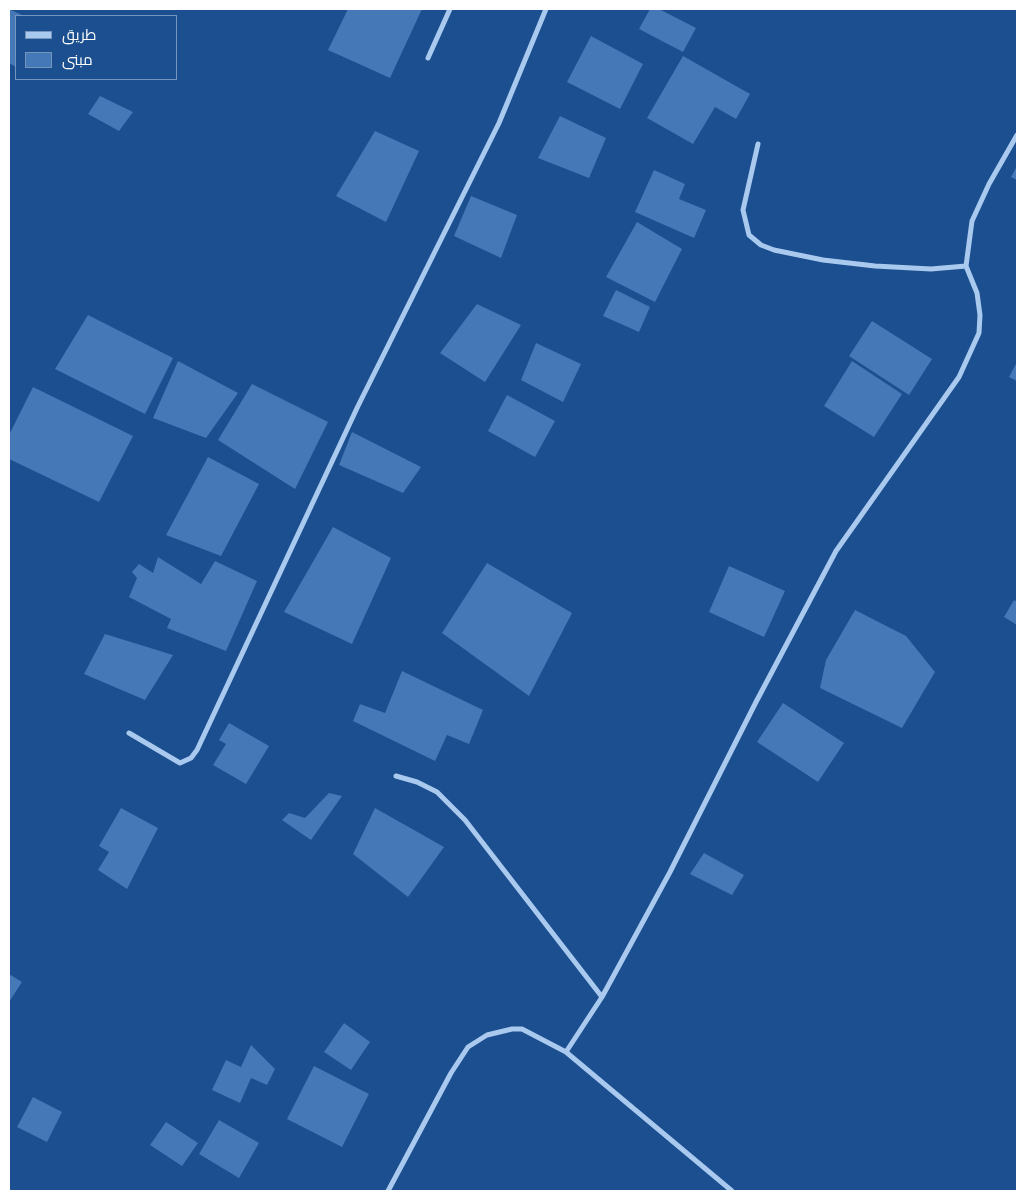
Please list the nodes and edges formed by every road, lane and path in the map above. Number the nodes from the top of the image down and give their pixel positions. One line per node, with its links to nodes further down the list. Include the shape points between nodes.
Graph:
1 (450, 9): 3 (street)
2 (546, 9): 7 (street, via 499,123 358,406 197,750 192,758 180,763)
3 (428, 58)
4 (1017, 135): 6 (street, via 972,220)
5 (758, 144): 6 (street, via 743,210 748,235 761,246 823,260 875,266)
6 (966, 266): 9 (street, via 977,293 979,333 959,377 836,552)
7 (129, 733)
8 (396, 776): 9 (street, via 437,792 465,820)
9 (602, 997): 10 (street)
10 (566, 1052): 11 (street, via 522,1029 487,1035 468,1047); 12 (street)
11 (388, 1191)
12 (732, 1191)

